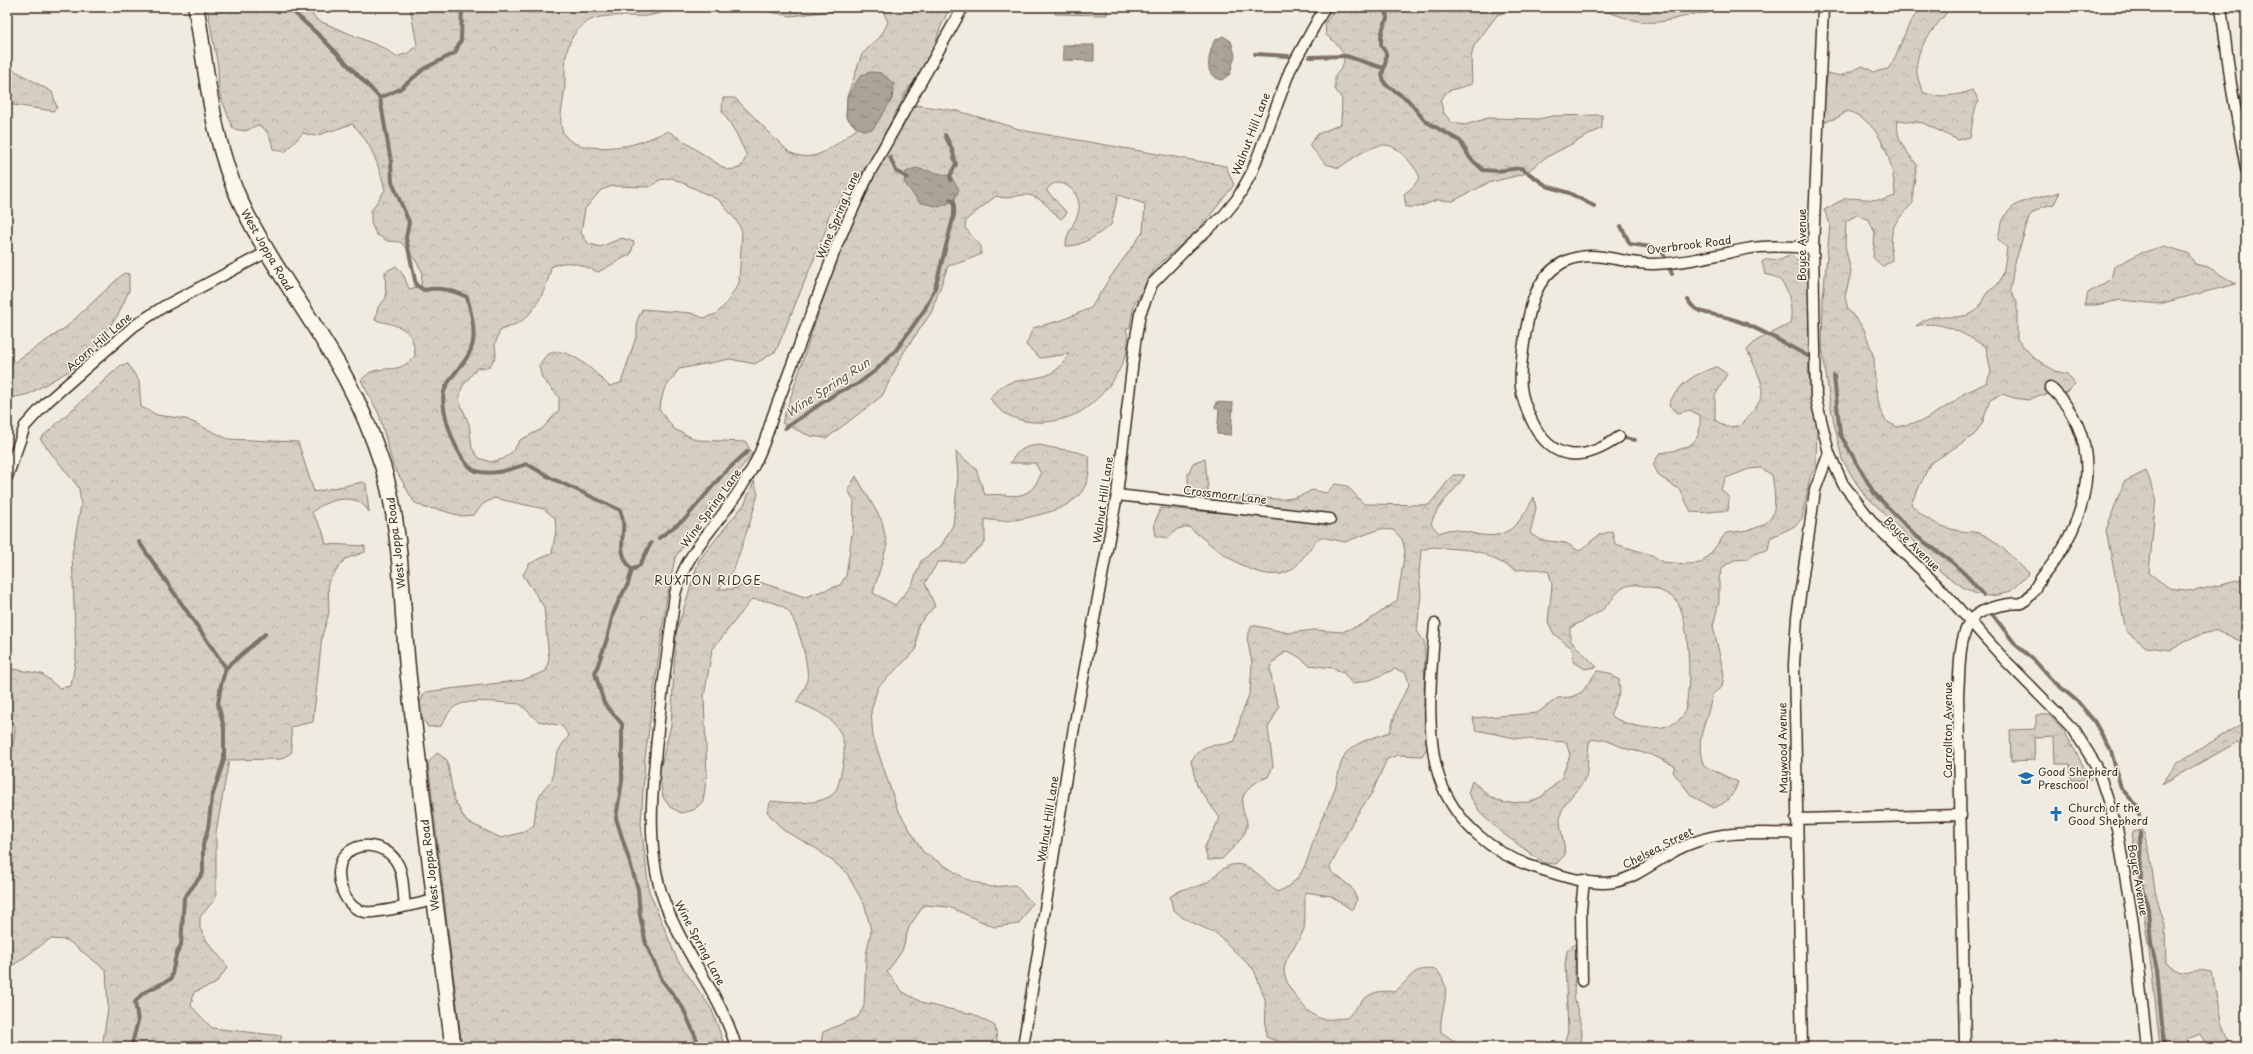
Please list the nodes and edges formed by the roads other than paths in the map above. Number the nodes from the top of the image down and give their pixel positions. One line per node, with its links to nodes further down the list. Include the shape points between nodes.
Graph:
1 (196, 7): 8 (street, West Joppa Road, via 224,159 241,203)
2 (963, 7): 25 (street, Wine Spring Lane, via 870,172 835,249 772,418 764,447 726,510 694,550 682,572 675,594 654,771 651,823 654,855 662,896 672,922 717,1002)
3 (1325, 7): 13 (street, Walnut Hill Lane, via 1290,70 1252,172 1237,199 1224,216 1189,246 1152,284 1140,314 1135,343)
4 (1823, 7): 7 (street, Boyce Avenue)
5 (2222, 7): 6 (street, via 2230,84)
6 (2246, 169)
7 (1813, 248): 10 (street, Overbrook Road, via 1780,246 1747,249 1719,256 1653,264 1605,256 1586,256 1562,263 1544,278 1530,305 1521,361 1524,406 1541,438 1551,448 1563,454 1591,453 1604,448); 11 (street, Boyce Avenue, via 1816,399)
8 (267, 252): 12 (street, Acorn Hill Lane, via 163,307 134,326 47,402 25,426); 21 (street, West Joppa Road, via 346,379 376,445 390,492 397,537 405,644)
9 (2050, 387): 15 (street, via 2072,413 2083,441 2087,474 2080,514 2060,554 2033,592 2021,603 1986,609)
10 (1618, 437)
11 (1829, 453): 15 (street, Boyce Avenue, via 1843,484 1865,513 1942,590); 18 (street, Maywood Avenue, via 1815,490 1797,617 1794,664)
12 (7, 477)
13 (1117, 495): 14 (street, Crossmorr Lane); 26 (street, Walnut Hill Lane, via 1073,733)
14 (1330, 519)
15 (1969, 622): 17 (street, Carrollton Avenue, via 1963,642 1958,694); 29 (street, Boyce Avenue, via 2074,730 2097,767 2118,836 2133,923)
16 (1435, 624): 20 (street, Chelsea Street, via 1431,686 1432,732 1439,778 1449,800 1466,824 1495,849 1531,866)
17 (1960, 815): 18 (street); 28 (street, Carrollton Avenue)
18 (1796, 819): 19 (street, Maywood Avenue)
19 (1797, 833): 20 (street, Chelsea Street, via 1712,837 1674,851 1625,879 1603,883); 27 (street, Maywood Avenue)
20 (1584, 880): 23 (street, via 1581,910)
21 (434, 900): 22 (street); 24 (street, West Joppa Road)
22 (405, 906): 22 (street, via 397,862 386,850 369,846 352,849 342,860 340,883 345,897 353,908 366,913)
23 (1582, 981)
24 (453, 1047)
25 (736, 1047)
26 (1022, 1047)
27 (1802, 1047)
28 (1965, 1047)
29 (2147, 1047)

